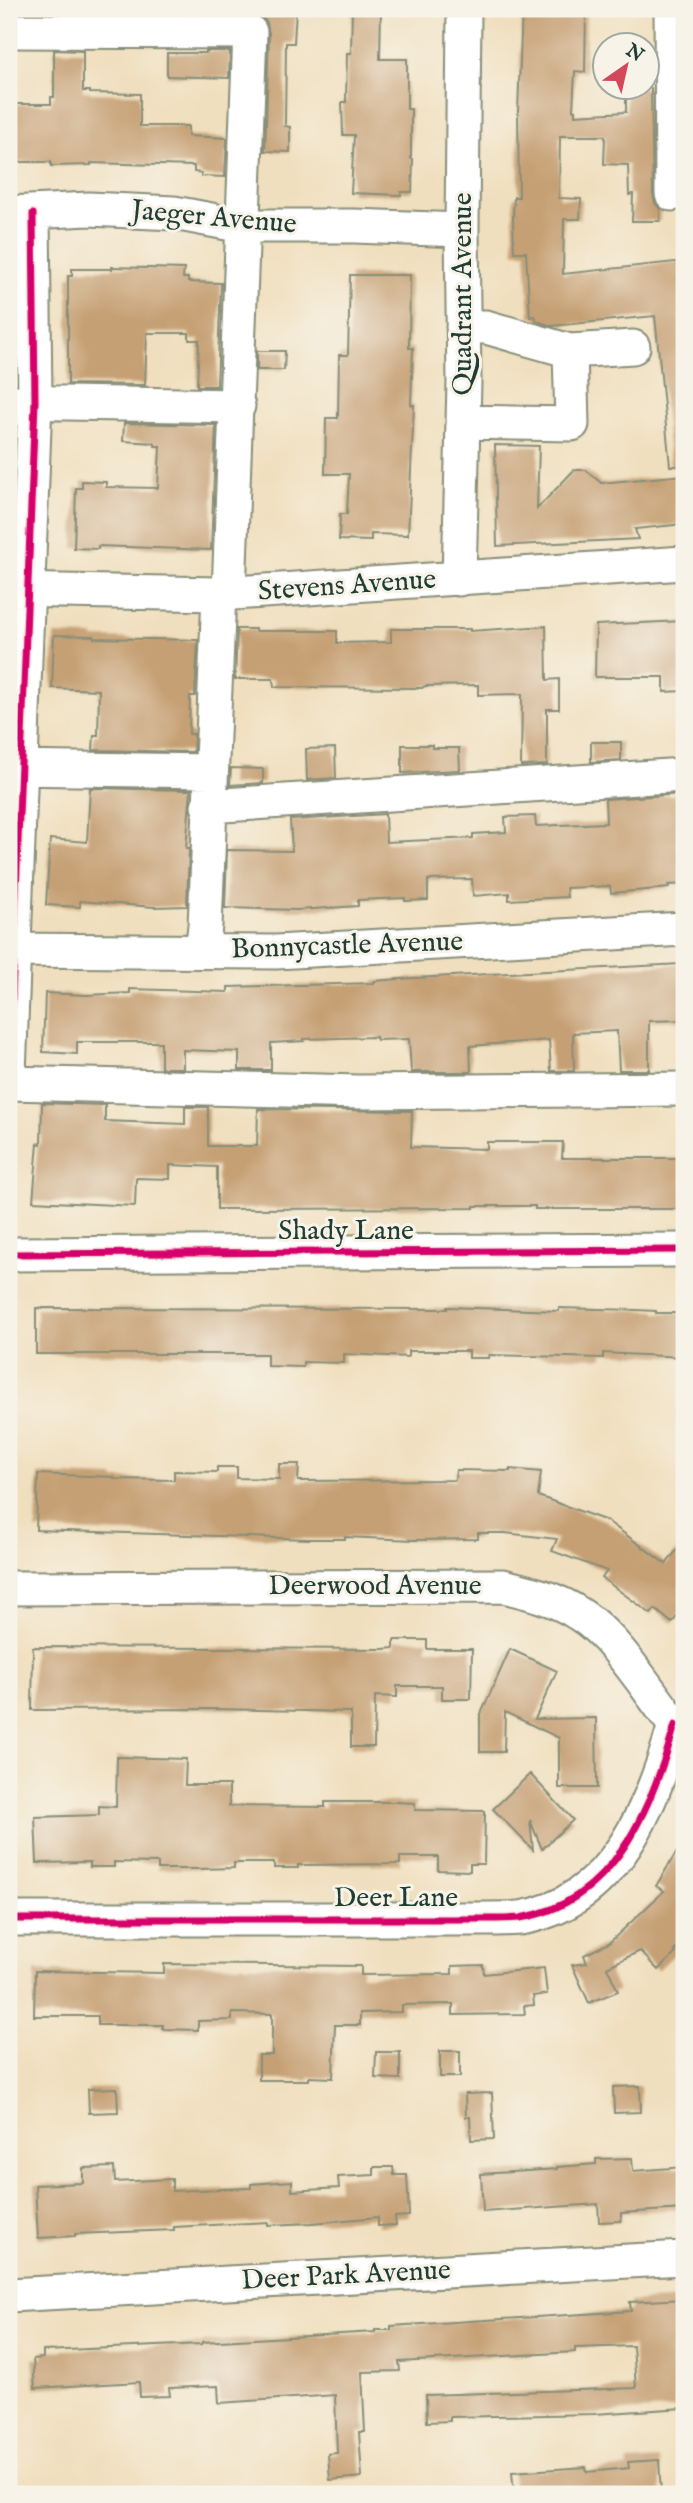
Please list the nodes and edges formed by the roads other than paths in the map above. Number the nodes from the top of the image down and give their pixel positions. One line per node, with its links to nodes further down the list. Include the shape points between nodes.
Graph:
1 (464, 9): 7 (street, Quadrant Avenue)
2 (671, 9): 4 (street)
3 (9, 31): 6 (street, via 250,32)
4 (672, 194)
5 (21, 213): 6 (street, Jaeger Avenue, via 89,209 162,212); 11 (street)
6 (243, 226): 7 (street, Jaeger Avenue); 12 (street)
7 (462, 230): 8 (street, Quadrant Avenue)
8 (463, 327): 10 (street, via 486,327); 13 (street, Quadrant Avenue)
9 (633, 347): 10 (street)
10 (570, 351): 13 (street, via 572,424)
11 (22, 402): 12 (street); 16 (street)
12 (238, 405): 17 (street)
13 (463, 422): 15 (street, Quadrant Avenue)
14 (684, 563): 15 (street, Stevens Avenue)
15 (459, 579): 17 (street, Stevens Avenue)
16 (18, 590): 17 (street, Stevens Avenue); 18 (street)
17 (224, 593): 19 (street)
18 (15, 768): 19 (street); 23 (street)
19 (210, 771): 21 (street)
20 (684, 775): 21 (street)
21 (208, 806): 24 (street)
22 (684, 929): 24 (street, Bonnycastle Avenue, via 276,952)
23 (12, 950): 24 (street, Bonnycastle Avenue); 25 (street)
24 (202, 951)
25 (9, 1074)
26 (9, 1083): 27 (street, via 359,1091)
27 (684, 1089)
28 (684, 1250): 29 (street, Shady Lane)
29 (9, 1254)
30 (9, 1588): 31 (street, Deerwood Avenue, via 503,1586 561,1603 581,1614 604,1633)
31 (680, 1724): 32 (street, Deer Lane, via 640,1822 622,1852 580,1893 521,1917)
32 (9, 1919)
33 (684, 2258): 34 (street, Deer Park Avenue)
34 (9, 2295)

